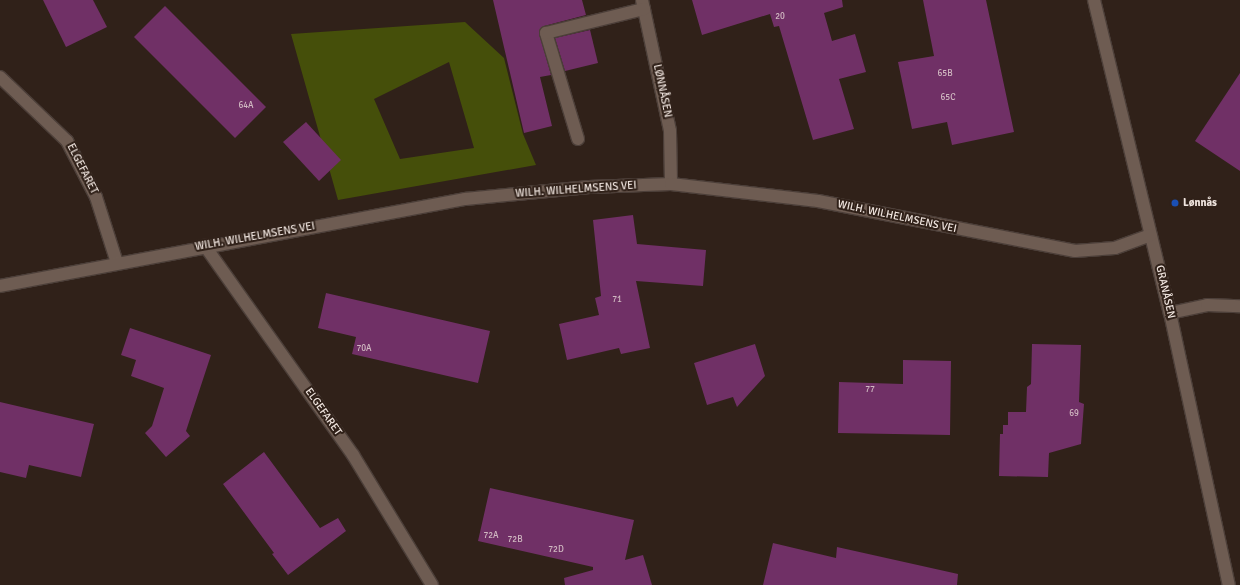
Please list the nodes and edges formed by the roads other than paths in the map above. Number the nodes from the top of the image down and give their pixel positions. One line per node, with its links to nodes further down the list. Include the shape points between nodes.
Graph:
1 (1094, 0): 6 (street, GRANÅSEN)
2 (643, 5): 4 (street, via 546,33); 5 (street, LØNNÅSEN, via 670,131)
3 (0, 77): 8 (street, ELGEFARET, via 67,141 96,197)
4 (578, 139)
5 (671, 184): 6 (street, WILH. WILHELMSENS VEI, via 818,201 1075,251 1115,248); 7 (street, WILH. WILHELMSENS VEI, via 589,187 465,199)
6 (1151, 235): 11 (street, GRANÅSEN)
7 (205, 246): 8 (street, WILH. WILHELMSENS VEI); 12 (street, ELGEFARET, via 353,455)
8 (117, 263): 9 (street, WILH. WILHELMSENS VEI)
9 (0, 286)
10 (1240, 306): 11 (street, via 1207,305)
11 (1170, 313): 13 (street, GRANÅSEN)
12 (432, 585)
13 (1229, 585)

